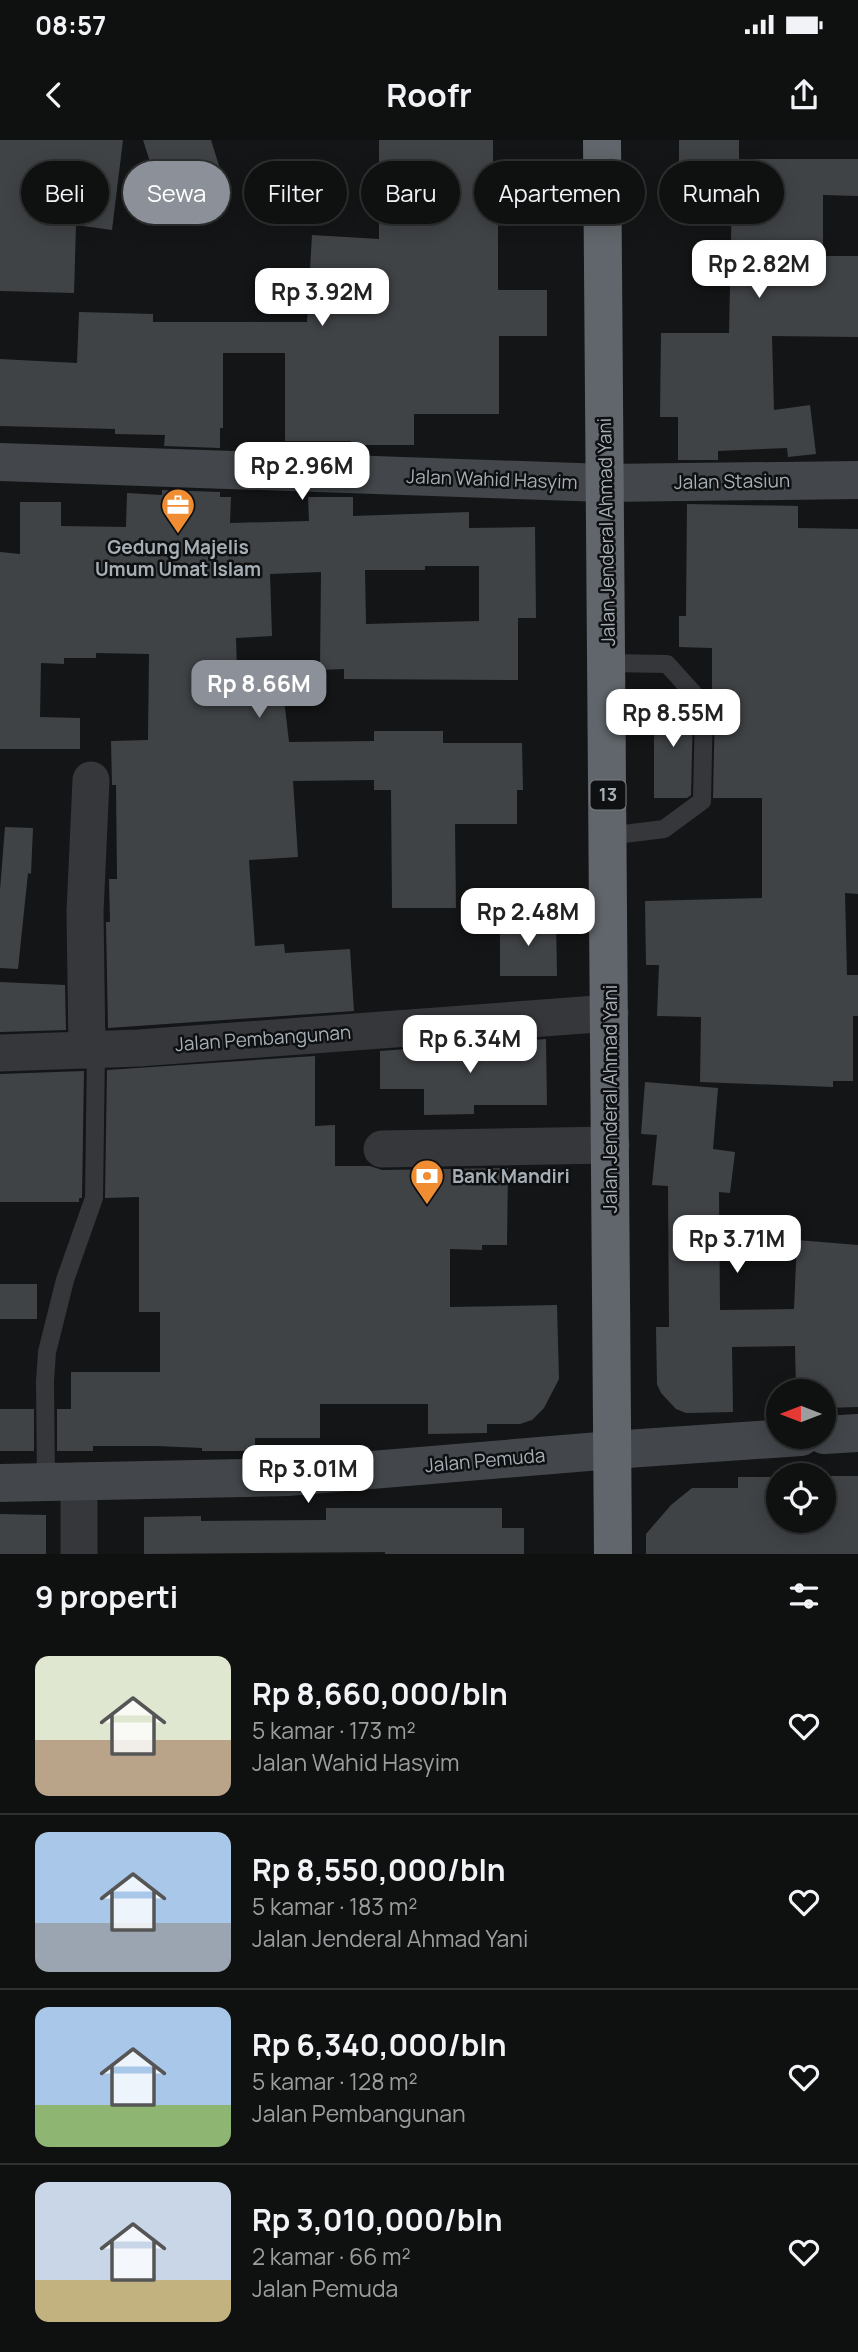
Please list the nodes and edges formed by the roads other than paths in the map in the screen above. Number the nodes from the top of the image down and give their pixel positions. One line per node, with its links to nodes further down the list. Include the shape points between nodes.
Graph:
1 (602, 140): 4 (highway, Jalan Jenderal Ahmad Yani / 13)
2 (0, 462): 4 (street, Jalan Wahid Hasyim)
3 (858, 480): 4 (street, Jalan Stasiun)
4 (605, 482): 5 (highway, Jalan Jenderal Ahmad Yani / 13)
5 (607, 663): 7 (highway, Jalan Jenderal Ahmad Yani / 13); 7 (lane, via 667,664 704,705 702,801 664,829)
6 (92, 780): 9 (street, via 85,912)
7 (608, 836): 8 (highway, Jalan Jenderal Ahmad Yani / 13)
8 (610, 1013): 9 (street, Jalan Pembangunan); 11 (highway, Jalan Jenderal Ahmad Yani / 13)
9 (91, 1050): 10 (street, Jalan Pembangunan); 17 (lane, via 94,1198 65,1280 47,1352 45,1381)
10 (0, 1053)
11 (611, 1144): 12 (street); 16 (highway, Jalan Jenderal Ahmad Yani / 13)
12 (382, 1149)
13 (858, 1433): 14 (street)
14 (836, 1434)
15 (766, 1439): 16 (street, Jalan Pemuda)
16 (612, 1450): 17 (street, Jalan Pemuda, via 287,1477); 20 (highway, Jalan Jenderal Ahmad Yani / 13)
17 (62, 1482): 18 (street, Jalan Pemuda); 19 (street)
18 (0, 1483)
19 (79, 1554)
20 (613, 1554)

